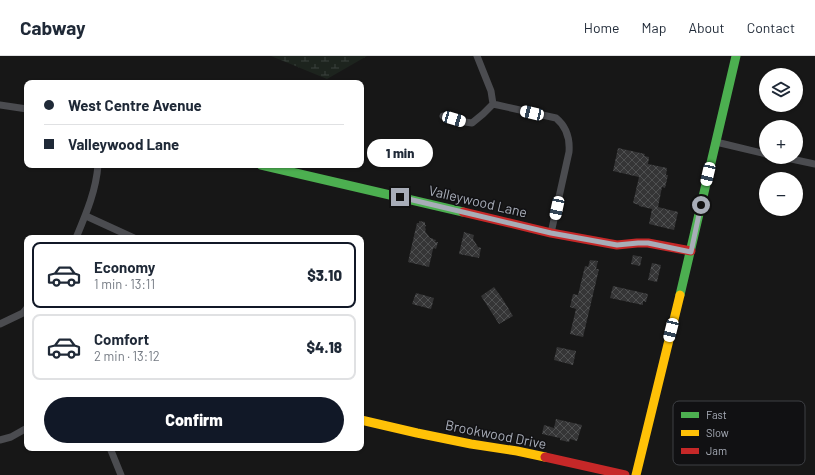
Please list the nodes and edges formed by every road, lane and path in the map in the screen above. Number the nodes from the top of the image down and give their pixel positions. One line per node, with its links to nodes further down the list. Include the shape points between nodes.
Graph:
1 (477, 56): 3 (street, via 491,91)
2 (736, 56): 7 (street)
3 (493, 104): 6 (street, via 472,123); 14 (street, via 556,118 565,127 569,152)
4 (0, 105): 5 (street)
5 (24, 109)
6 (443, 116)
7 (716, 142): 8 (street); 17 (street)
8 (759, 152)
9 (803, 161): 10 (street)
10 (815, 164)
11 (98, 168): 13 (street, via 93,196)
12 (274, 168): 14 (street, Valleywood Lane)
13 (86, 216): 15 (street); 16 (street)
14 (551, 233): 17 (street, Valleywood Lane, via 617,245 648,243)
15 (77, 235)
16 (127, 235)
17 (691, 252): 26 (street)
18 (24, 314): 19 (street)
19 (0, 324)
20 (364, 421): 25 (street, Brookwood Drive)
21 (24, 430): 22 (street)
22 (0, 440)
23 (111, 451): 24 (street)
24 (121, 475)
25 (625, 475)
26 (636, 475)

